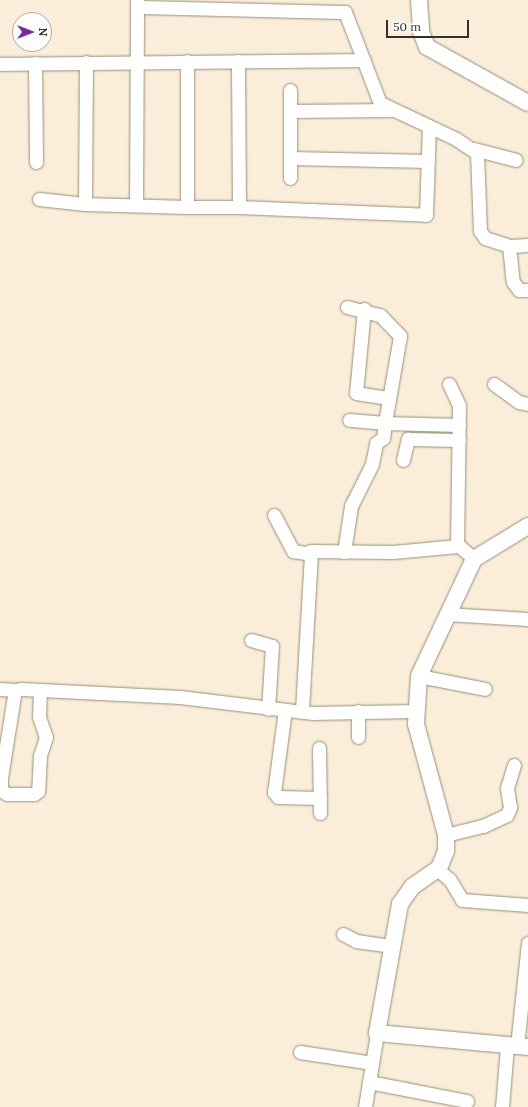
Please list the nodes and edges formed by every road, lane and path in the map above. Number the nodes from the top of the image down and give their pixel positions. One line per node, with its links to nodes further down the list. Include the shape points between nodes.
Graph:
1 (418, 0): 11 (street, via 421,32 427,47)
2 (138, 3): 3 (street, via 345,12); 6 (street)
3 (364, 60): 4 (street); 12 (street, via 374,95)
4 (238, 61): 7 (street); 25 (street)
5 (86, 62): 6 (street); 8 (street); 22 (street)
6 (138, 62): 7 (street); 23 (street)
7 (187, 62): 24 (street)
8 (35, 63): 9 (street); 19 (street)
9 (0, 64)
10 (290, 90): 13 (street)
11 (528, 103)
12 (392, 110): 13 (street); 14 (street)
13 (290, 111): 16 (street)
14 (429, 126): 15 (street); 18 (street)
15 (474, 149): 17 (street); 27 (street, via 478,158 480,231 485,238)
16 (290, 158): 18 (street); 20 (street)
17 (516, 160)
18 (428, 161): 25 (street, via 426,215)
19 (36, 162)
20 (290, 178)
21 (39, 199): 22 (street)
22 (86, 204): 23 (street)
23 (136, 205): 24 (street)
24 (187, 207): 25 (street)
25 (239, 207)
26 (528, 244): 27 (street)
27 (509, 246): 28 (street, via 513,282 519,290)
28 (528, 290)
29 (347, 307): 30 (street)
30 (364, 309): 33 (street, via 380,315 400,336); 33 (street, via 356,393)
31 (449, 384): 37 (street, via 459,405)
32 (494, 384): 34 (street, via 519,402)
33 (389, 398): 36 (street)
34 (528, 404)
35 (349, 420): 36 (street)
36 (385, 423): 37 (street); 44 (street, via 383,438 376,443 372,464 351,506)
37 (459, 425): 38 (street)
38 (459, 440): 39 (street, via 408,440); 42 (street)
39 (403, 460)
40 (274, 515): 43 (street, via 293,551)
41 (528, 526): 45 (street)
42 (458, 546): 44 (street, via 394,552); 45 (street)
43 (310, 551): 44 (street); 58 (street)
44 (344, 552)
45 (474, 559): 46 (street)
46 (446, 614): 47 (street); 49 (street)
47 (528, 619)
48 (250, 640): 54 (street, via 272,646)
49 (419, 676): 53 (street); 57 (street)
50 (0, 689): 51 (street)
51 (15, 690): 52 (street); 62 (street)
52 (40, 690): 54 (street, via 176,696); 62 (street, via 39,717 46,737 40,756 38,791 34,794 7,794)
53 (484, 690)
54 (268, 709): 55 (street)
55 (285, 710): 58 (street); 63 (street, via 274,792 278,797)
56 (358, 711): 57 (street); 58 (street); 59 (street)
57 (415, 711): 65 (street)
58 (302, 712)
59 (358, 737)
60 (319, 748): 63 (street)
61 (514, 765): 65 (street, via 507,788 510,807 507,815 483,826)
62 (1, 790)
63 (320, 798): 64 (street)
64 (320, 814)
65 (446, 835): 66 (street)
66 (440, 867): 67 (street, via 462,900); 70 (street, via 404,896)
67 (528, 905)
68 (343, 934): 70 (street, via 356,942)
69 (528, 943): 72 (street)
70 (391, 946): 71 (street)
71 (377, 1033): 72 (street); 74 (street)
72 (517, 1046): 78 (street)
73 (300, 1052): 74 (street)
74 (372, 1063): 75 (street)
75 (369, 1082): 76 (street); 77 (street)
76 (467, 1101)
77 (365, 1107)
78 (502, 1107)

